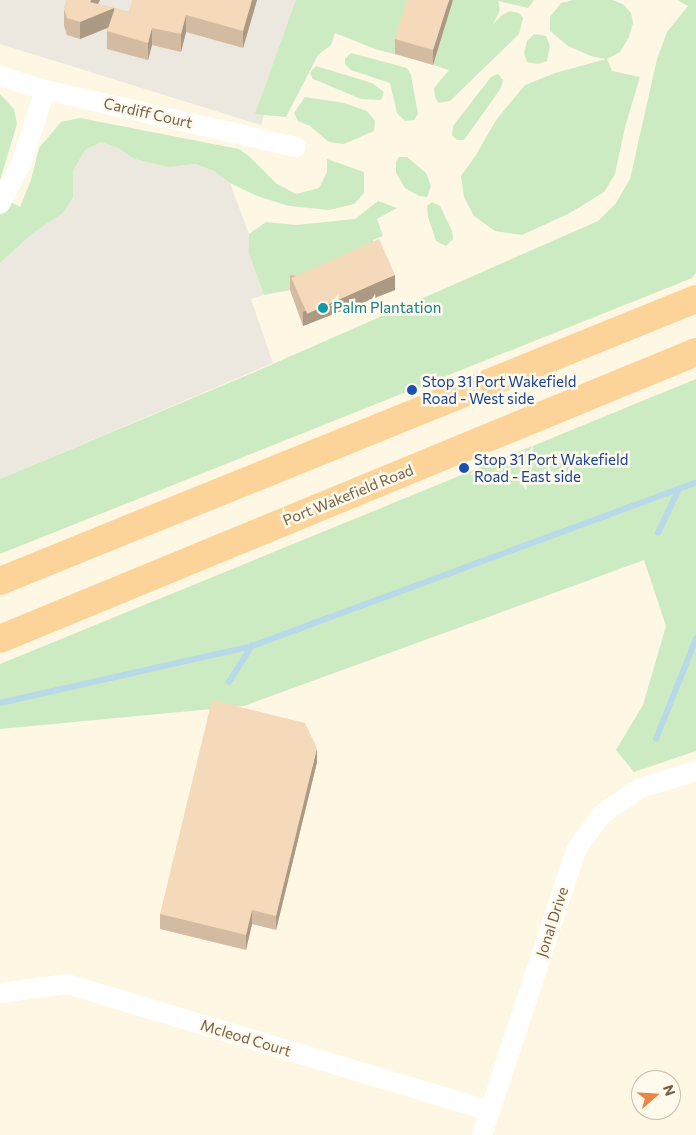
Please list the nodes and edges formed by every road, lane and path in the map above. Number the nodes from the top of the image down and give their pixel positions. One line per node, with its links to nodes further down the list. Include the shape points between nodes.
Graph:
1 (0, 76): 2 (street, Cardiff Court)
2 (45, 90): 3 (street, Cardiff Court); 4 (street, via 20,164)
3 (296, 147)
4 (0, 204)
5 (696, 299): 7 (highway)
6 (696, 352): 8 (highway, Port Wakefield Road)
7 (0, 581)
8 (0, 639)
9 (696, 770): 11 (street, Jonal Drive, via 640,788 602,814 576,850)
10 (0, 993): 11 (street, Mcleod Court, via 67,984)
11 (489, 1110): 12 (street, Jonal Drive)
12 (482, 1135)

